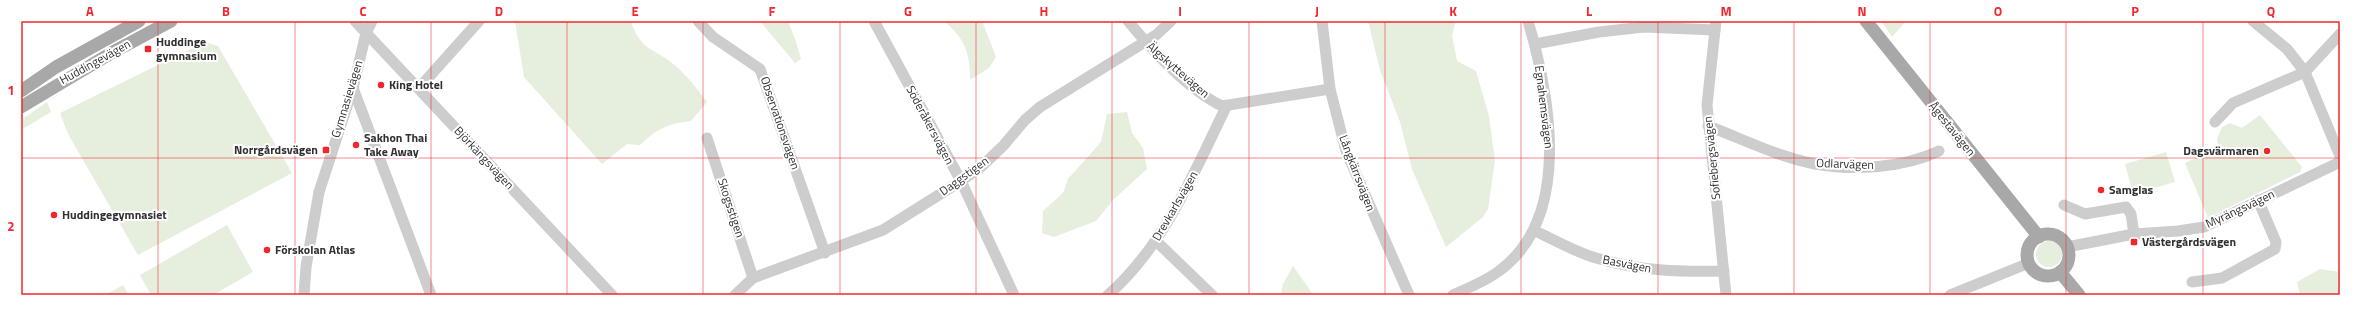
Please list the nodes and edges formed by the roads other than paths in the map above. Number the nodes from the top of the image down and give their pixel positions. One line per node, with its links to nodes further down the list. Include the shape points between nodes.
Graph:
1 (139, 21): 23 (main road, Huddingevägen, via 56,67)
2 (171, 21): 24 (main road, Huddingevägen)
3 (355, 21): 15 (street, Björkängsvägen)
4 (372, 21): 15 (street, Gymnasievägen)
5 (479, 21): 21 (street)
6 (698, 21): 40 (street, Observationsvägen, via 713,37 760,69)
7 (874, 21): 32 (street, Söderåkersvägen)
8 (1128, 21): 17 (street, Älgskyttevägen)
9 (1171, 21): 17 (street, Daggstigen)
10 (1322, 21): 22 (street, Långkärrsvägen)
11 (1528, 21): 18 (street, Egnahemsvägen)
12 (1866, 21): 37 (main road, Ågestavägen)
13 (2253, 21): 19 (street, via 2287,48)
14 (1715, 26): 18 (street, via 1644,27); 27 (street, Sofiebergsvägen, via 1707,105)
15 (366, 33): 20 (street, Gymnasievägen); 21 (street, Björkängsvägen)
16 (2340, 34): 19 (street)
17 (1145, 41): 25 (street, Älgskyttevägen, via 1195,87); 32 (street, Daggstigen, via 1040,108 1022,123 1003,146)
18 (1535, 44): 35 (street, Egnahemsvägen, via 1550,152 1546,189)
19 (2305, 72): 26 (street, via 2233,103); 30 (street)
20 (353, 88): 46 (street, Gymnasievägen, via 319,192 306,267); 47 (street)
21 (419, 88): 48 (street, Björkängsvägen)
22 (1330, 90): 25 (street); 53 (street, Långkärrsvägen, via 1352,167)
23 (21, 91)
24 (21, 107)
25 (1226, 107): 38 (street, Drevkarlsvägen, via 1192,179)
26 (2216, 122)
27 (1708, 126): 29 (street, Odlarvägen, via 1815,164 1850,167 1884,165); 42 (street, Sofiebergsvägen)
28 (707, 138): 44 (street, Skogsstigen)
29 (1939, 151)
30 (2340, 156)
31 (2340, 162): 33 (street, Myrängsvägen)
32 (961, 181): 40 (street, Daggstigen, via 875,234); 50 (street, Söderåkersvägen)
33 (2258, 200): 36 (street, Myrängsvägen, via 2204,227); 45 (street, via 2276,242 2275,249 2222,278)
34 (2064, 205): 36 (street, via 2085,214 2126,207 2131,214)
35 (1535, 231): 42 (street, Basvägen, via 1595,258 1644,269 1679,272); 54 (street, Egnahemsvägen, via 1499,271)
36 (2134, 234): 39 (street, Myrängsvägen)
37 (2039, 236): 39 (main road, via 2055,236 2064,240); 41 (main road, via 2029,245)
38 (1156, 241): 51 (street, Drevkarlsvägen, via 1122,283); 52 (street)
39 (2067, 247): 43 (main road, via 2069,261)
40 (825, 253): 44 (street, Daggstigen)
41 (2029, 262): 43 (main road, via 2032,269 2046,275); 56 (street)
42 (1724, 271): 55 (street, Sofiebergsvägen)
43 (2060, 272): 57 (main road)
44 (754, 278): 49 (street, Daggstigen)
45 (2192, 282)
46 (304, 295)
47 (431, 295)
48 (612, 295)
49 (735, 295)
50 (1014, 295)
51 (1108, 295)
52 (1212, 295)
53 (1409, 295)
54 (1453, 295)
55 (1726, 295)
56 (1950, 295)
57 (2078, 295)

